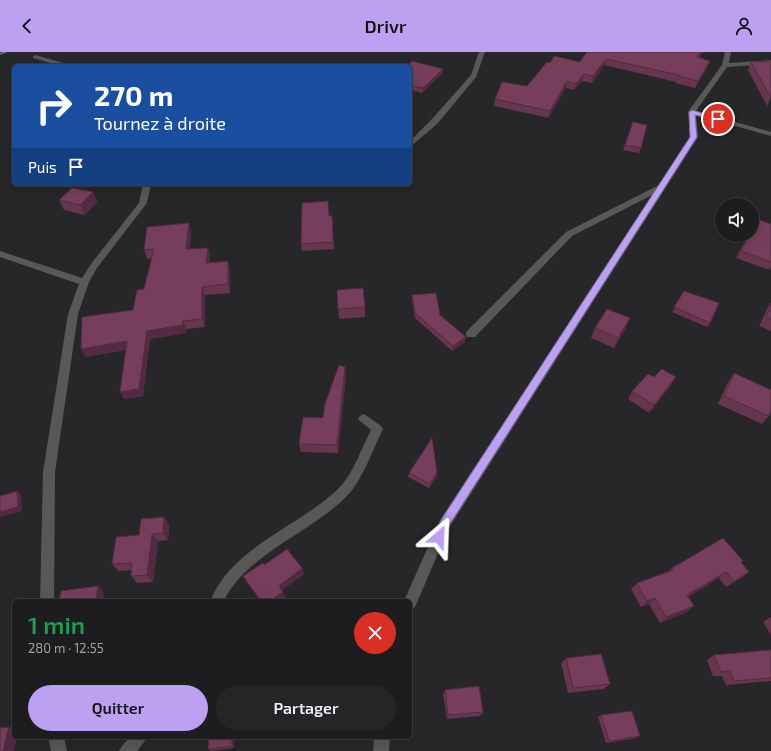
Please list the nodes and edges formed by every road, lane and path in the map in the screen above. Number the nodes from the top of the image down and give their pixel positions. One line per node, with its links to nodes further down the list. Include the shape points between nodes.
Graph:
1 (482, 52): 9 (street, via 474,76)
2 (728, 52): 6 (street)
3 (35, 57): 5 (street)
4 (771, 62): 6 (street)
5 (61, 64)
6 (725, 65): 7 (street)
7 (692, 112): 8 (street); 11 (street, via 694,137)
8 (771, 134)
9 (412, 143)
10 (146, 186): 13 (street, via 143,203)
11 (663, 186): 14 (street, via 570,234); 18 (street, via 444,524)
12 (0, 254): 13 (street)
13 (84, 282): 16 (street, via 73,314 49,472)
14 (471, 334)
15 (364, 419): 17 (street, via 377,429 344,492 242,566 218,593)
16 (47, 599)
17 (217, 599)
18 (411, 599)
19 (56, 739): 22 (street)
20 (138, 739): 23 (street)
21 (382, 739): 24 (street)
22 (59, 751)
23 (127, 751)
24 (381, 751)

